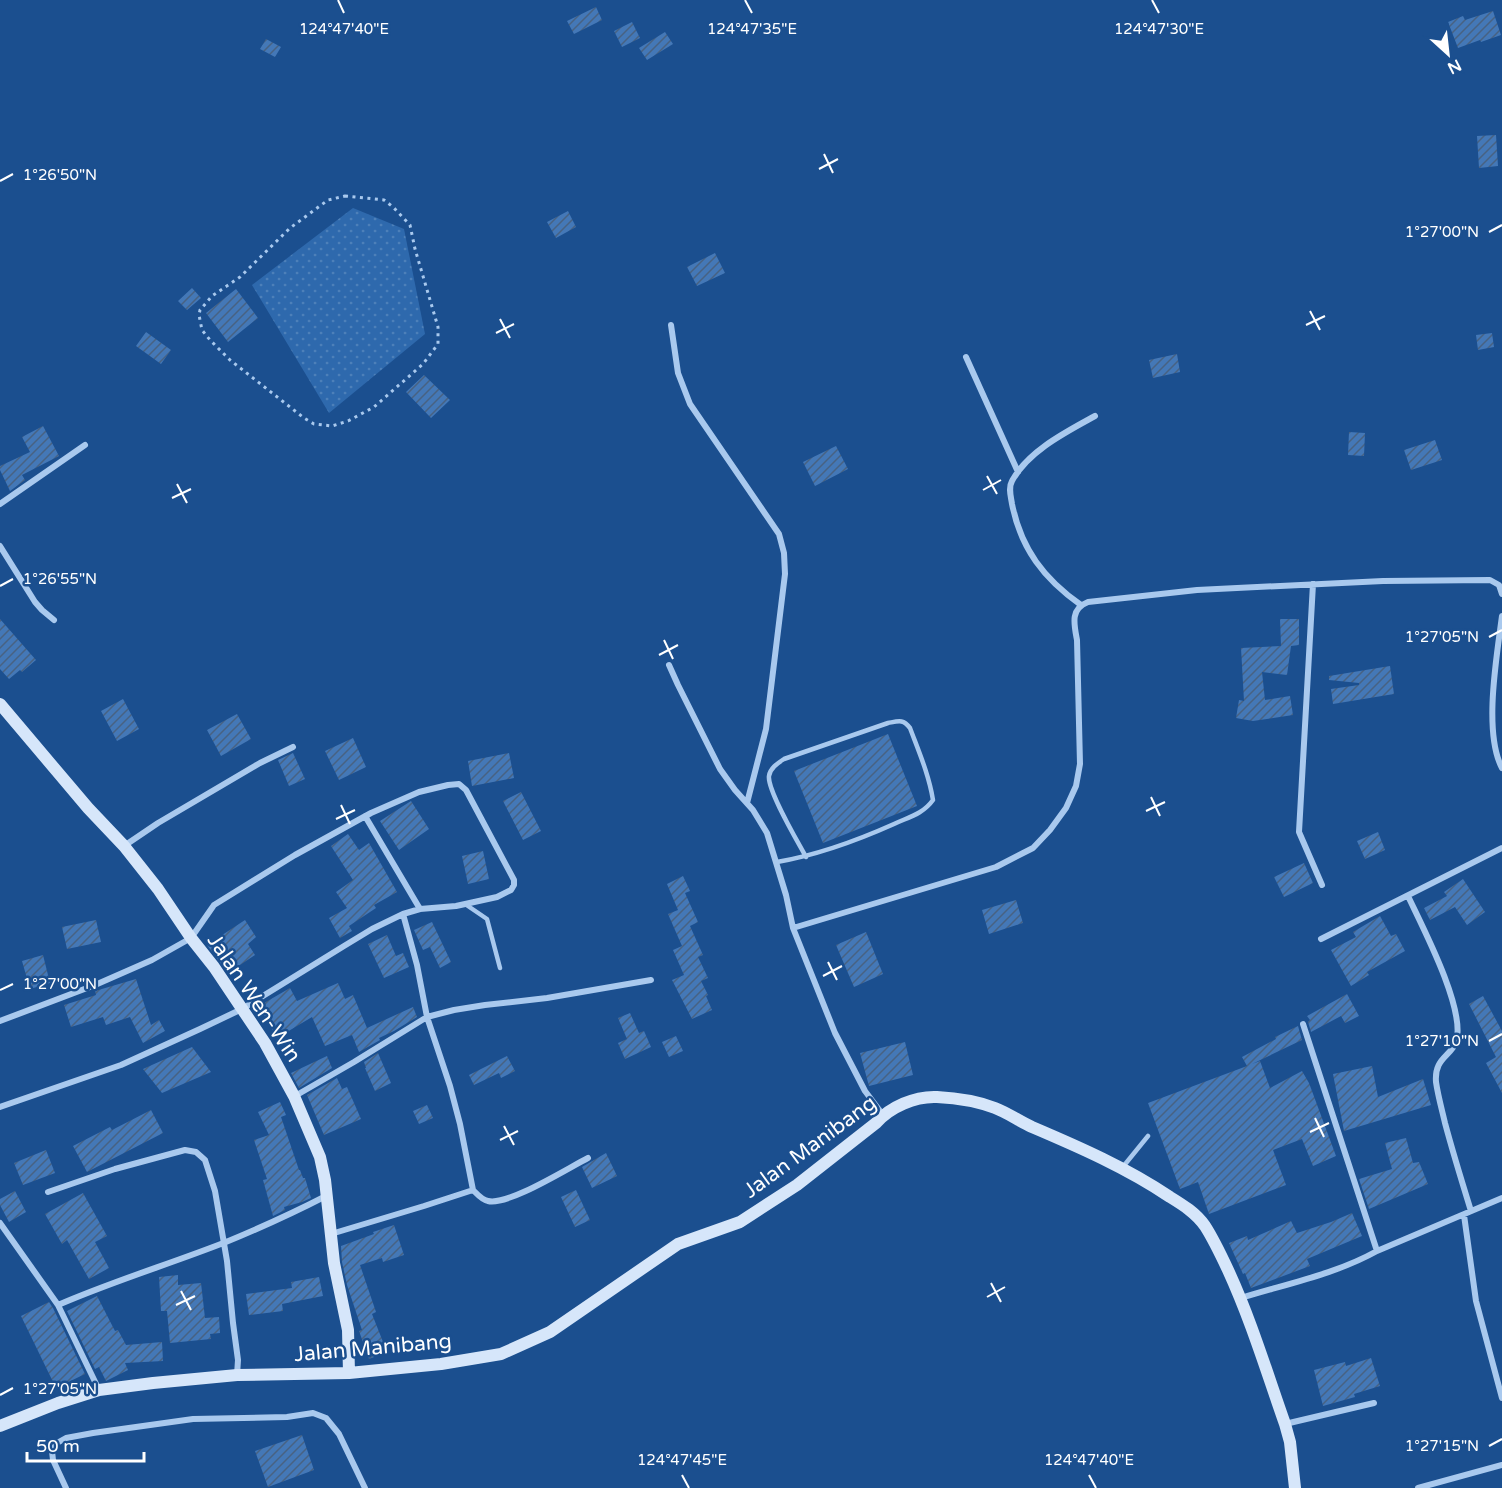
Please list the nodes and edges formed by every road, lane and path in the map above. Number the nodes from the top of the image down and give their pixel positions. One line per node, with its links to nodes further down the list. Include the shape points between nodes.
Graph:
1 (432, 309): 1 (path, via 410,225 384,200 345,196 328,200 290,228 240,277 212,296 199,315 201,330 230,360 304,418 314,424 332,426 374,407 423,364 438,344)
2 (671, 325): 18 (street, via 678,374 690,404 774,526 784,553 785,574 766,729)
3 (966, 357): 6 (street)
4 (1095, 416): 6 (street, via 1059,436)
5 (85, 445): 7 (street)
6 (1018, 472): 11 (street, via 1010,485 1010,494 1024,541 1046,576)
7 (0, 504)
8 (0, 546): 13 (street, via 35,602)
9 (1313, 584): 10 (street, via 1490,580 1499,585); 11 (street, via 1197,590); 24 (street, via 1299,832)
10 (1502, 594)
11 (1081, 605): 29 (street, via 1075,612 1080,764 1066,808 1050,830 1033,848 996,867)
12 (1502, 616): 17 (street, via 1492,727)
13 (54, 620)
14 (669, 665): 18 (street, via 720,769)
15 (0, 704): 20 (street, Jalan Wen-Win)
16 (293, 747): 20 (street)
17 (1502, 768)
18 (747, 803): 23 (street, via 767,833)
19 (365, 816): 26 (street, via 419,792 459,784 466,789 514,885 497,897); 27 (street); 30 (street, via 214,905)
20 (124, 846): 30 (street, Jalan Wen-Win)
21 (1502, 849): 25 (street)
22 (806, 857): 22 (lane, via 773,793 768,777 772,768 784,759 888,723 905,722 927,773 933,800 926,810); 23 (lane)
23 (777, 862): 29 (street)
24 (1322, 885)
25 (1408, 896): 31 (street); 48 (street, via 1432,946 1454,1009 1457,1039 1437,1069 1436,1082)
26 (465, 904): 27 (street); 32 (lane, via 487,919)
27 (420, 909): 28 (street)
28 (403, 914): 34 (street, via 353,940); 35 (street)
29 (793, 928): 40 (street, via 835,1033 865,1091)
30 (191, 938): 34 (street, Jalan Wen-Win); 36 (street, via 95,985)
31 (1322, 939)
32 (500, 968)
33 (651, 980): 35 (street)
34 (242, 1009): 38 (street, Jalan Wen-Win); 39 (street, via 121,1065)
35 (427, 1017): 38 (street); 44 (street, via 453,1095)
36 (0, 1021)
37 (1303, 1024): 53 (street)
38 (294, 1096): 46 (street, Jalan Wen-Win, via 320,1157)
39 (0, 1107)
40 (883, 1115): 43 (street, Jalan Manibang, via 912,1100 934,1097 978,1103); 56 (street, Jalan Manibang, via 797,1185 740,1222 678,1244 550,1332 501,1354)
41 (1148, 1136): 43 (lane)
42 (588, 1158): 44 (street, via 499,1201 484,1200)
43 (1122, 1168): 54 (street, Jalan Manibang, via 1190,1210 1203,1224)
44 (473, 1190): 51 (street)
45 (48, 1192): 52 (street, via 153,1158 185,1150 196,1152 205,1160 215,1191)
46 (326, 1196): 51 (street, Jalan Wen-Win); 52 (street)
47 (1502, 1198): 48 (street)
48 (1471, 1211): 49 (street)
49 (1464, 1215): 53 (street); 59 (street, via 1476,1301)
50 (0, 1223): 55 (street)
51 (331, 1234): 56 (street, Jalan Wen-Win, via 348,1330)
52 (225, 1242): 55 (street); 57 (street)
53 (1377, 1251): 54 (street, via 1332,1270)
54 (1241, 1298): 61 (street, Jalan Manibang)
55 (58, 1305): 58 (street)
56 (349, 1373): 57 (street, Jalan Manibang)
57 (237, 1375): 58 (street, Jalan Manibang)
58 (99, 1390): 62 (street, Jalan Manibang)
59 (1502, 1398)
60 (1374, 1403): 61 (street)
61 (1285, 1424): 66 (street, Jalan Manibang)
62 (0, 1426)
63 (1502, 1465): 67 (street)
64 (66, 1488): 65 (street, via 52,1451 66,1438 193,1419 313,1413 326,1418 339,1434)
65 (365, 1488)
66 (1295, 1488)
67 (1418, 1488)

